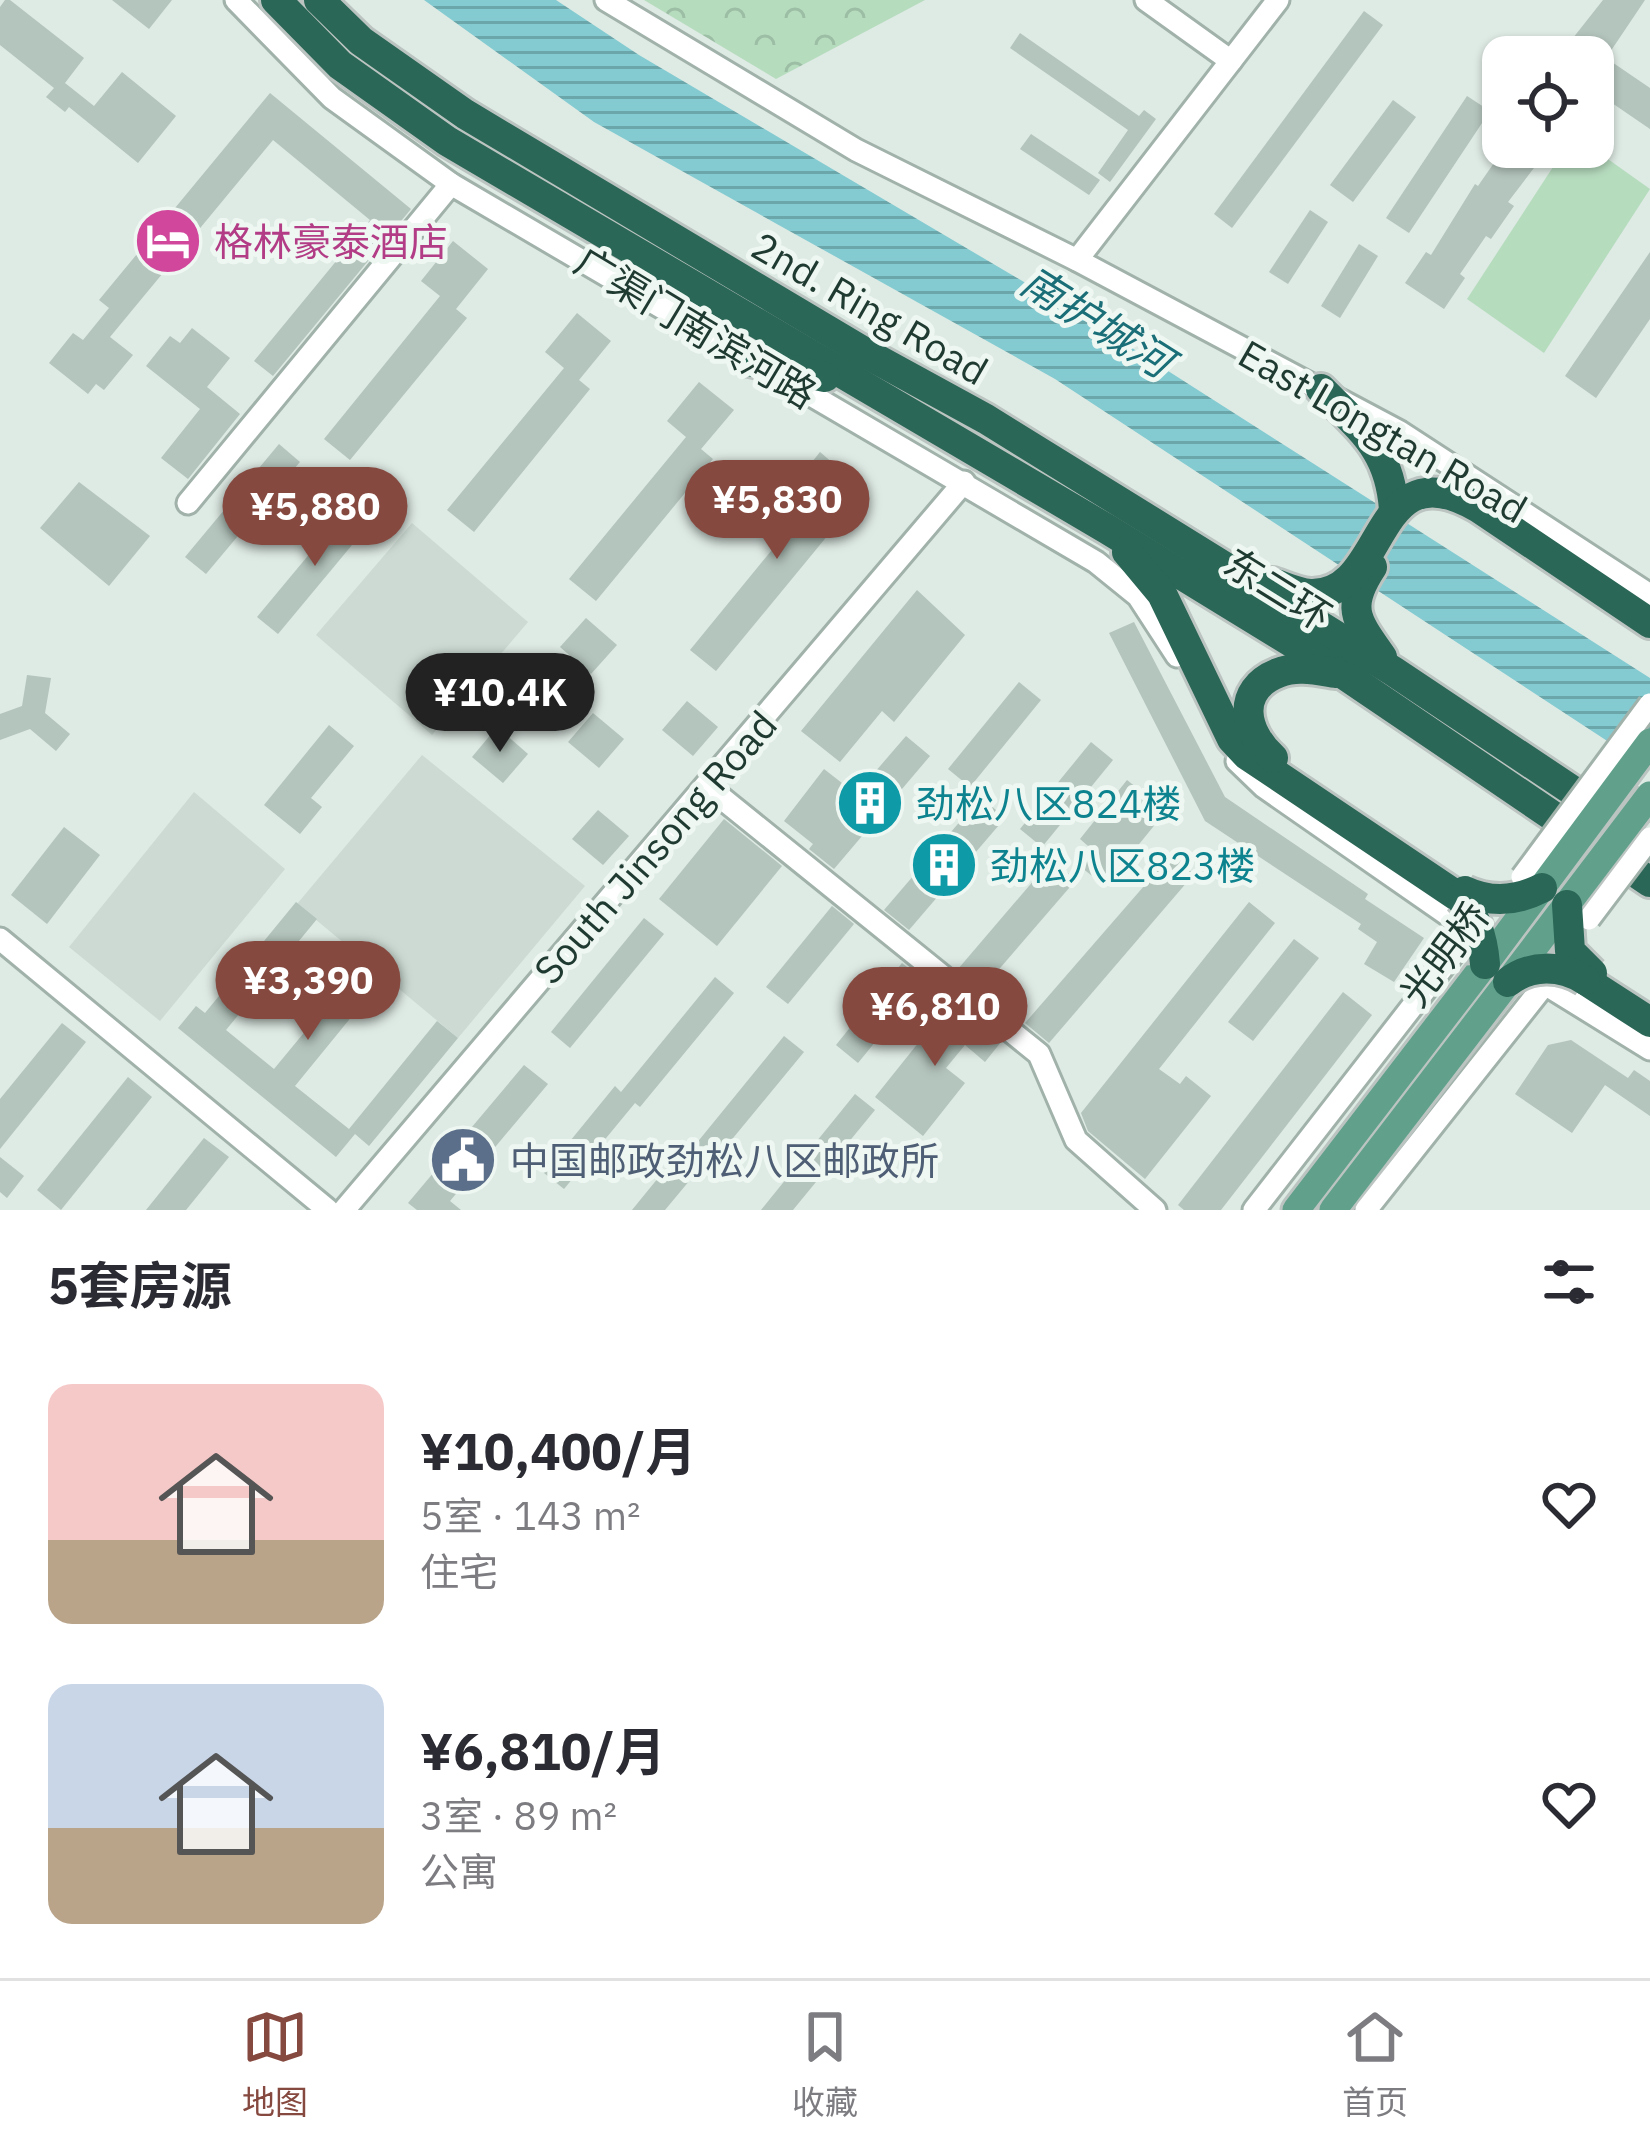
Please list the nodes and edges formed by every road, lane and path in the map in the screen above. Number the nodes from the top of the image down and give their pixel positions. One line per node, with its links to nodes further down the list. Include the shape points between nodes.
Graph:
1 (236, 0): 8 (street, 广渠门南滨河路, via 332,98)
2 (276, 0): 11 (highway, 2nd. Ring Road, via 340,65 447,141)
3 (319, 0): 17 (highway, 2nd. Ring Road, via 465,114)
4 (606, 0): 9 (street, East Longtan Road, via 856,150)
5 (1146, 0): 7 (street)
6 (1278, 0): 7 (street)
7 (1231, 61): 9 (street)
8 (451, 184): 10 (street, 广渠门南滨河路); 14 (street)
9 (1078, 260): 12 (street, East Longtan Road)
10 (749, 361): 11 (highway); 13 (street, 广渠门南滨河路)
11 (853, 383): 16 (highway, 东二环)
12 (1321, 389): 15 (highway, via 1388,466); 19 (street, East Longtan Road)
13 (964, 482): 26 (street, South Jinsong Road); 33 (street, 广渠门南滨河路, via 1138,596 1232,756 1264,787)
14 (188, 503)
15 (1400, 514): 18 (highway); 20 (highway, via 1417,494 1457,496); 21 (highway, via 1444,506 1464,513)
16 (1107, 529): 23 (highway, 东二环); 30 (highway, via 1162,594 1247,755)
17 (1238, 575): 18 (highway, via 1310,594); 22 (highway, 2nd. Ring Road)
18 (1353, 585): 22 (highway, via 1361,629)
19 (1650, 596)
20 (1650, 623)
21 (1650, 634)
22 (1393, 671): 28 (highway)
23 (1342, 674): 29 (highway, 东二环); 30 (highway, via 1280,672 1256,686 1246,709 1250,726 1284,767)
24 (1650, 704): 31 (street, 光明桥, bridge)
25 (1650, 742): 31 (main road, 光明桥, bridge)
26 (708, 787): 43 (street, South Jinsong Road); 44 (street, via 1039,1054 1076,1140)
27 (1650, 794): 31 (main road, 光明桥, bridge)
28 (1650, 840): 31 (street, 光明桥, bridge)
29 (1650, 882)
30 (1462, 895): 31 (highway, bridge); 36 (highway, bridge)
31 (1555, 897): 32 (street); 35 (street); 36 (main road, 光明桥, bridge); 37 (highway, bridge, via 1570,951)
32 (1505, 900): 33 (street); 35 (street)
33 (1471, 931): 38 (street, 广渠门南滨河路); 45 (street)
34 (0, 939): 42 (street)
35 (1569, 946): 38 (street)
36 (1497, 973): 37 (highway, bridge, via 1540,968); 46 (main road, 光明桥); 47 (main road, 光明桥)
37 (1588, 976): 39 (highway); 40 (highway)
38 (1545, 984): 41 (street, 广渠门南滨河路); 48 (street)
39 (1650, 1012)
40 (1650, 1022)
41 (1650, 1049)
42 (328, 1210)
43 (344, 1210)
44 (1155, 1210)
45 (1254, 1210)
46 (1296, 1210)
47 (1333, 1210)
48 (1366, 1210)

